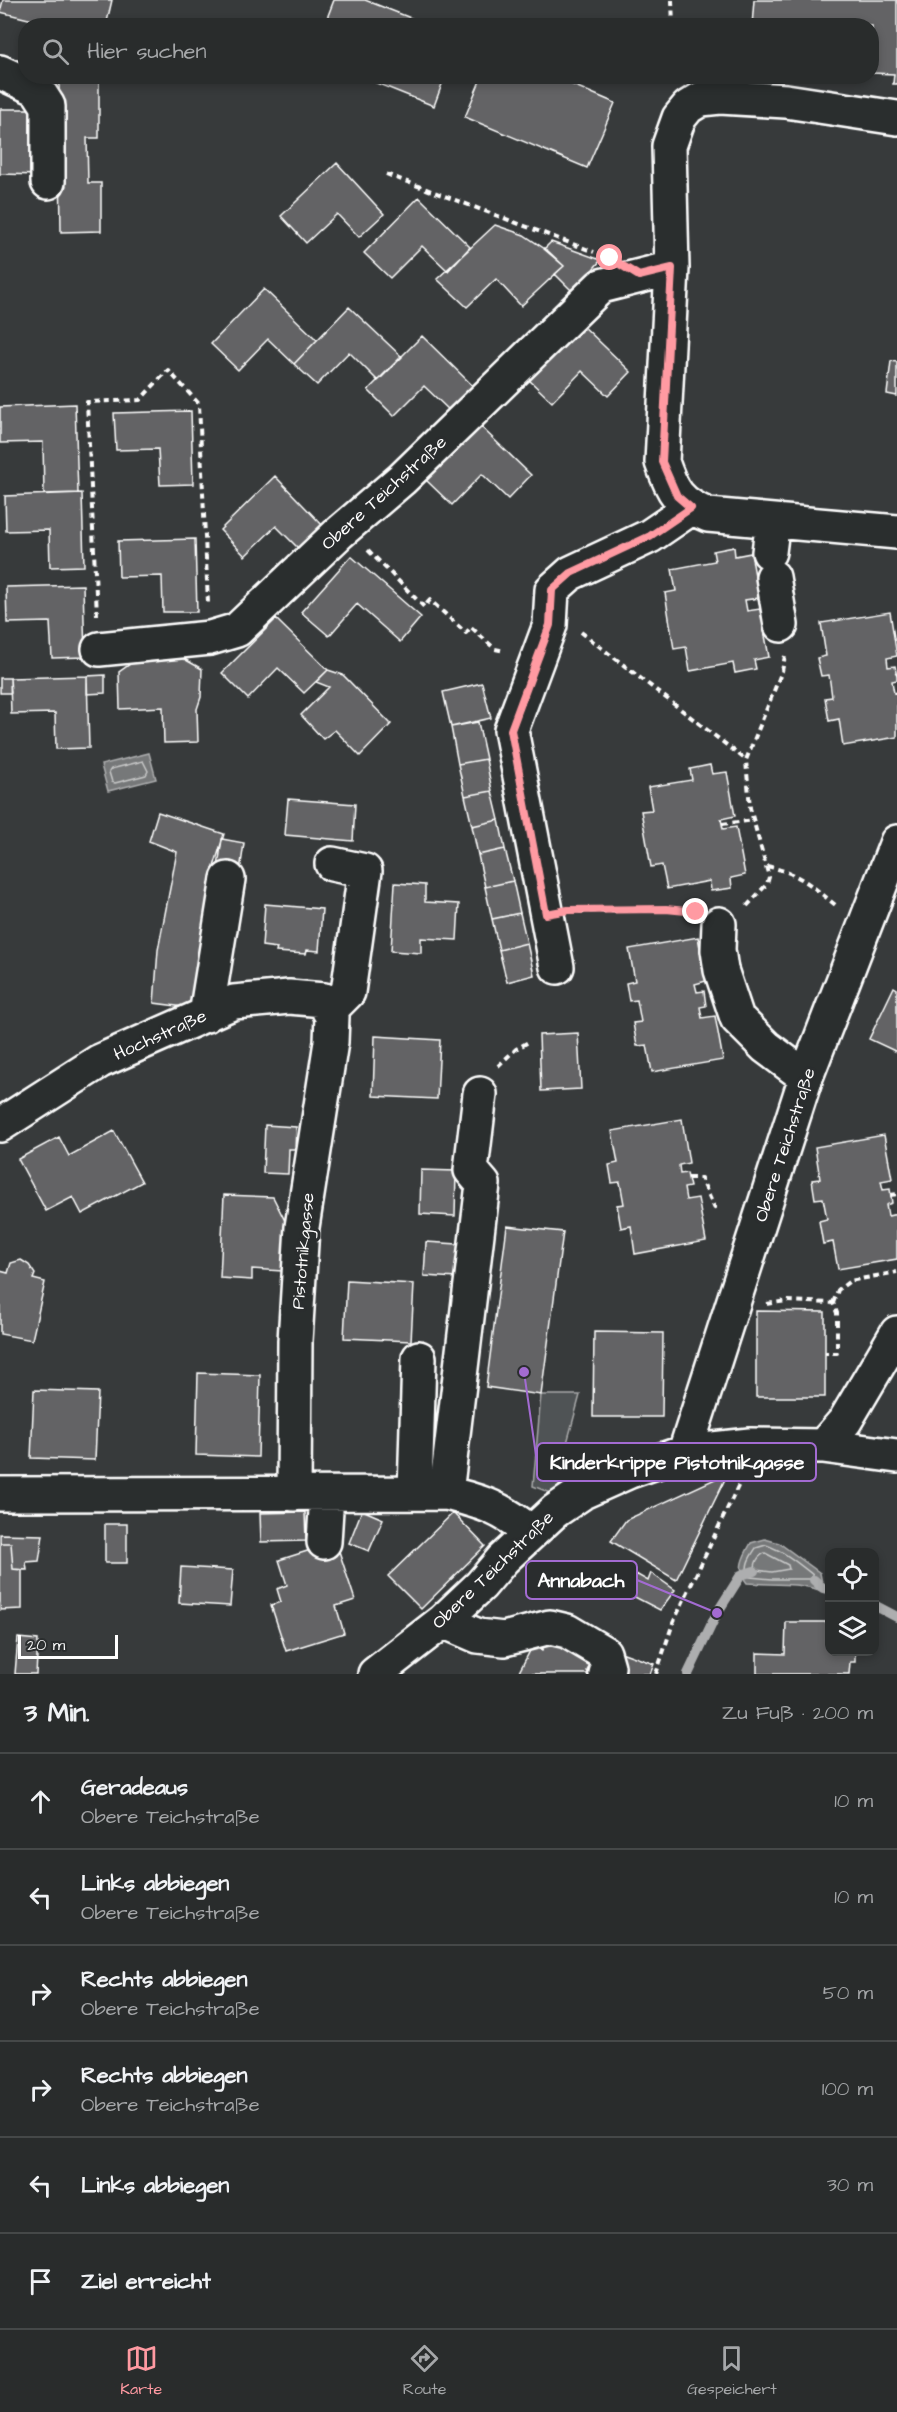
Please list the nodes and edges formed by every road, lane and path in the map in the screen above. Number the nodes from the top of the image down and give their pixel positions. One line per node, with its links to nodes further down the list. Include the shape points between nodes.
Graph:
1 (672, 0): 2 (path)
2 (673, 18)
3 (0, 72): 4 (street)
4 (18, 80)
5 (27, 84): 8 (street, via 38,89 48,106)
6 (897, 118): 9 (street, via 720,97 701,99 688,107 679,118 669,146)
7 (386, 174): 10 (path, via 610,258)
8 (48, 182)
9 (672, 268): 10 (street, Obere Teichstraße); 11 (street, via 662,462 677,496)
10 (639, 276): 17 (street, Obere Teichstraße, via 601,286 402,479 237,630)
11 (691, 508): 14 (street); 15 (street, via 650,536 571,573 552,590)
12 (897, 532): 14 (street)
13 (363, 545): 19 (path, via 424,607 430,600 466,633 471,627)
14 (770, 551): 16 (street)
15 (550, 625): 20 (path, via 580,631); 27 (street, via 511,730)
16 (781, 625): 20 (path, via 785,661)
17 (210, 638): 18 (street, Obere Teichstraße); 18 (path, via 199,404 168,370 140,400 87,402)
18 (99, 649)
19 (495, 649)
20 (746, 760): 21 (path)
21 (754, 820): 22 (path); 25 (path)
22 (722, 824)
23 (897, 842): 29 (street, Obere Teichstraße)
24 (332, 864): 31 (street, via 365,872 348,992)
25 (767, 866): 28 (path, via 767,884 756,898); 29 (path, via 791,872 808,882)
26 (228, 879): 32 (street)
27 (546, 914): 28 (path, via 568,910 666,909 696,912); 30 (street)
28 (719, 924): 34 (street, via 721,970 737,1018 765,1047)
29 (863, 928): 34 (street, Obere Teichstraße)
30 (557, 967)
31 (329, 1011): 32 (street, Hochstraße, via 324,1000 289,997 234,1002); 53 (street, Pistotnikgasse, via 331,1042 303,1163 295,1341)
32 (206, 1015): 36 (street, Hochstraße, via 100,1061)
33 (530, 1041): 35 (path, via 506,1057)
34 (806, 1077): 48 (street, Obere Teichstraße)
35 (480, 1094): 51 (street, via 471,1170 483,1184)
36 (0, 1125)
37 (688, 1178): 40 (path, via 701,1178)
38 (897, 1194): 39 (path)
39 (891, 1195)
40 (716, 1209)
41 (897, 1272): 42 (path, via 850,1281 838,1290)
42 (833, 1303): 43 (path); 45 (path, via 837,1313 837,1353)
43 (763, 1304)
44 (897, 1333): 47 (street, via 845,1421)
45 (825, 1353)
46 (419, 1358): 51 (street)
47 (823, 1446): 48 (street, Obere Teichstraße, via 750,1445); 49 (street, Obere Teichstraße)
48 (685, 1452): 55 (street, Obere Teichstraße, via 583,1492)
49 (897, 1456)
50 (742, 1478): 60 (path, via 673,1623)
51 (431, 1493): 54 (street); 55 (street, via 494,1507)
52 (0, 1494): 53 (street)
53 (294, 1494): 54 (street)
54 (327, 1494): 56 (street)
55 (530, 1532): 57 (street, Obere Teichstraße)
56 (324, 1542)
57 (443, 1621): 58 (street, Obere Teichstraße); 59 (street, via 478,1636 504,1639 550,1627 567,1631 604,1653)
58 (375, 1674)
59 (606, 1674)
60 (656, 1674)

